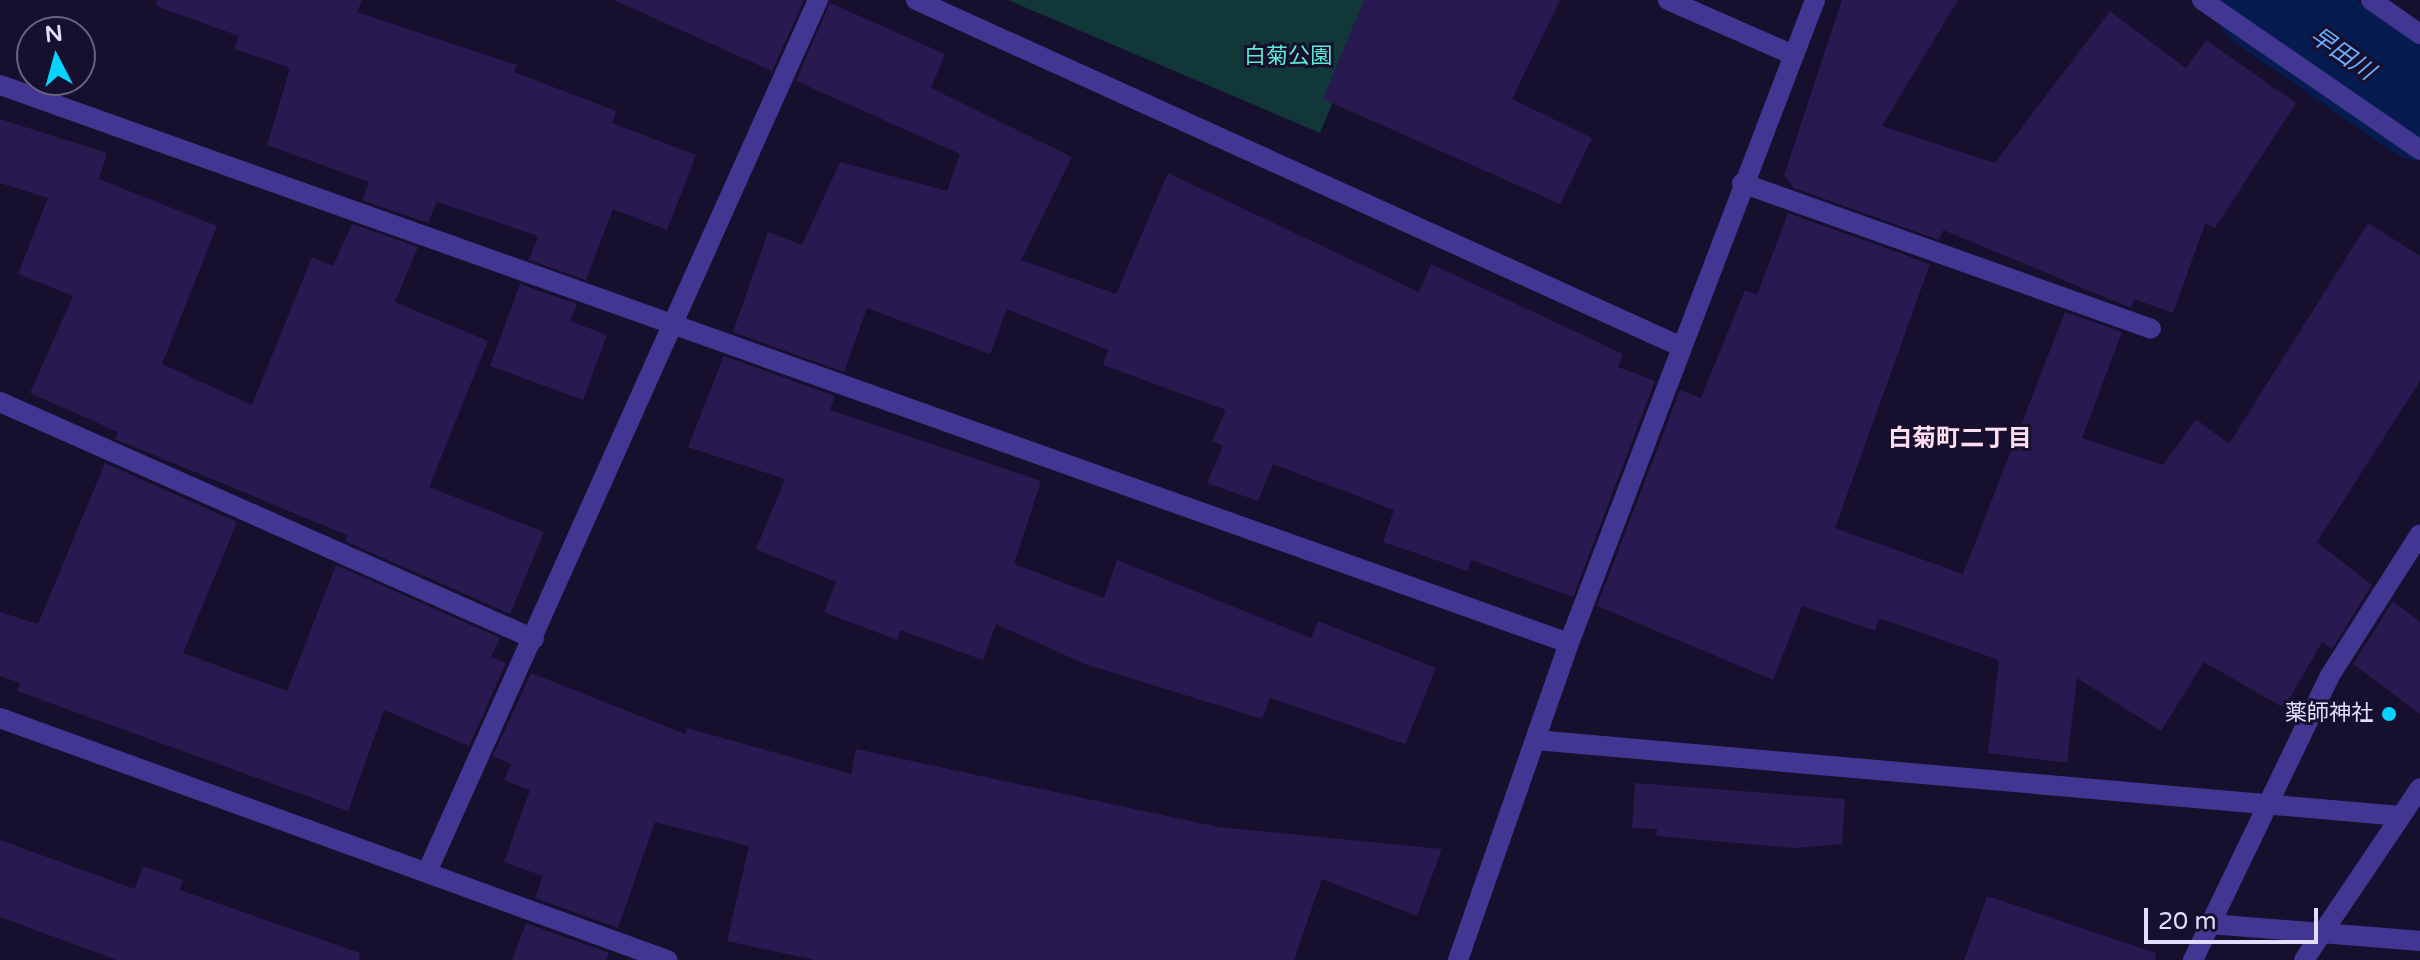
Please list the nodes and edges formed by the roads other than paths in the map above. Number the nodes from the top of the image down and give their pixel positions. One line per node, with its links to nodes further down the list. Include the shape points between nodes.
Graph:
1 (818, 0): 12 (street)
2 (916, 0): 14 (street)
3 (1668, 0): 8 (street)
4 (1815, 0): 8 (street)
5 (2202, 0): 10 (street)
6 (2371, 0): 7 (street)
7 (2420, 34)
8 (1793, 55): 11 (street)
9 (0, 85): 12 (street)
10 (2420, 150)
11 (1742, 183): 13 (street); 14 (street)
12 (671, 323): 17 (street); 18 (street)
13 (2151, 329)
14 (1682, 347): 18 (street)
15 (0, 402): 17 (street)
16 (2420, 534): 22 (street, via 2329,677)
17 (534, 639): 24 (street)
18 (1569, 643): 20 (street)
19 (0, 718): 24 (street)
20 (1535, 740): 22 (street); 29 (street)
21 (2420, 788): 23 (street)
22 (2271, 803): 23 (street); 25 (street)
23 (2401, 816): 26 (street)
24 (427, 872): 28 (street)
25 (2210, 924): 26 (street); 30 (street)
26 (2322, 933): 27 (street); 31 (street)
27 (2420, 941)
28 (667, 960)
29 (1458, 960)
30 (2193, 960)
31 (2304, 960)

